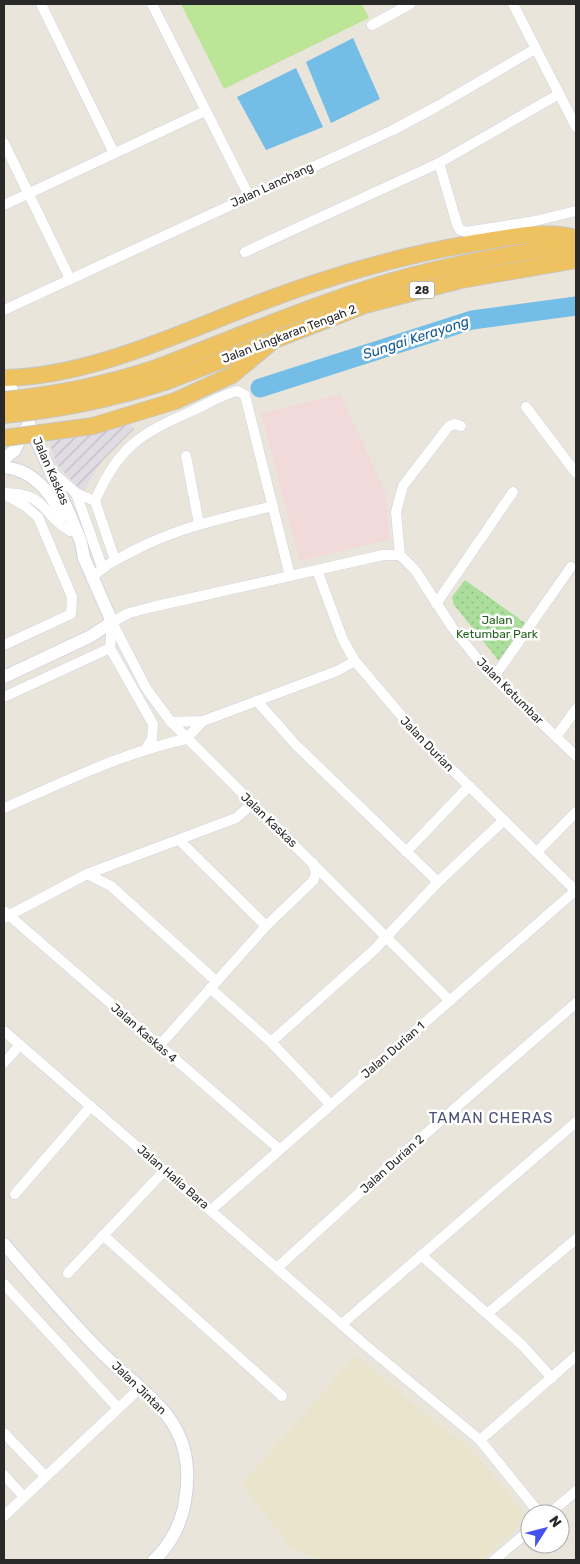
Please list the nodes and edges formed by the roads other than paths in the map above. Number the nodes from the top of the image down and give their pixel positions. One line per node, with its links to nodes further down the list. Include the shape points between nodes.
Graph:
1 (41, 4): 11 (street)
2 (152, 4): 8 (street)
3 (410, 4): 5 (street)
4 (513, 4): 6 (street)
5 (372, 25)
6 (535, 49): 7 (street); 14 (street, Jalan Lanchang, via 393,130)
7 (559, 94): 9 (street); 12 (street)
8 (205, 111): 11 (street); 14 (street)
9 (576, 127)
10 (4, 143): 13 (street)
11 (114, 153): 13 (street)
12 (439, 163): 16 (street, via 460,230 466,232 535,222); 19 (street)
13 (28, 193): 15 (street); 21 (street)
14 (249, 196): 21 (street, Jalan Lanchang)
15 (4, 205)
16 (576, 211)
17 (576, 238): 24 (highway, via 562,234 524,236 414,254 351,270 67,371)
18 (576, 245): 25 (highway, Jalan Lingkaran Tengah 2 / 28, bridge, via 448,267 356,292 118,381 76,391)
19 (245, 252)
20 (576, 260): 23 (highway, Jalan Lingkaran Tengah 2 / 28, via 461,280 365,305)
21 (70, 279): 22 (street, Jalan Lanchang)
22 (4, 310)
23 (274, 340): 27 (highway, Jalan Lingkaran Tengah 2 / 28, bridge, via 122,396); 30 (highway, bridge, via 232,375 175,401 93,426)
24 (4, 377): 28 (street, Jalan Kaskas)
25 (4, 400)
26 (526, 407): 34 (street)
27 (4, 415)
28 (28, 421): 32 (street, via 15,450); 33 (street, Jalan Kaskas)
29 (461, 426): 42 (street, via 449,426 403,486 396,512)
30 (4, 438)
31 (186, 456): 40 (street)
32 (4, 464): 41 (street, via 28,474 41,484 57,505)
33 (50, 470): 36 (street); 43 (street, Jalan Kaskas, via 81,542)
34 (576, 473)
35 (513, 492): 50 (street)
36 (76, 493): 38 (street); 45 (street)
37 (4, 494): 41 (street, via 36,498); 52 (street, via 38,516 72,597 71,614)
38 (95, 501): 39 (street, via 117,459 134,443 173,419 237,391 245,395); 44 (street)
39 (273, 506): 40 (street); 48 (street)
40 (199, 524): 44 (street, via 154,539)
41 (70, 531): 43 (street)
42 (400, 554): 47 (street, via 383,554); 50 (street, Jalan Ketumbar, via 415,570)
43 (84, 558): 49 (street, Jalan Kaskas)
44 (115, 560): 45 (street)
45 (102, 567): 49 (street)
46 (571, 567): 56 (street)
47 (317, 570): 48 (street); 54 (street, Jalan Durian, via 340,632)
48 (290, 576): 51 (street, via 137,611)
49 (92, 578): 51 (street, Jalan Kaskas)
50 (436, 604): 56 (street, Jalan Ketumbar)
51 (112, 622): 53 (street, Jalan Kaskas); 55 (street); 61 (street, Jalan Kaskas, via 146,688)
52 (4, 644)
53 (110, 648): 57 (street); 64 (street, via 150,716 154,732)
54 (355, 661): 58 (street); 66 (street, Jalan Durian, via 401,717)
55 (4, 677)
56 (494, 677): 62 (street, Jalan Ketumbar)
57 (4, 697)
58 (257, 701): 60 (street); 72 (street, via 296,745)
59 (576, 709): 62 (street)
60 (203, 721): 61 (street); 63 (street)
61 (171, 722): 63 (street, Jalan Kaskas)
62 (556, 737): 65 (street, Jalan Ketumbar)
63 (186, 739): 64 (street); 67 (street, Jalan Kaskas)
64 (147, 747): 68 (street)
65 (576, 756)
66 (469, 786): 70 (street, Jalan Durian); 72 (street)
67 (252, 804): 71 (street, via 236,818); 74 (street, Jalan Kaskas)
68 (4, 808)
69 (576, 812): 73 (street)
70 (504, 820): 73 (street, Jalan Durian); 78 (street)
71 (179, 840): 75 (street); 81 (street)
72 (406, 852): 78 (street)
73 (537, 852): 79 (street, Jalan Durian)
74 (313, 862): 76 (street, via 316,873); 77 (street, Jalan Kaskas)
75 (87, 874): 80 (street); 83 (street, via 110,886)
76 (313, 881): 77 (street); 81 (street)
77 (333, 882): 82 (street, Jalan Kaskas)
78 (438, 882): 82 (street)
79 (576, 890): 84 (street, Jalan Durian 1)
80 (6, 915): 89 (street, Jalan Kaskas 4)
81 (266, 926): 83 (street)
82 (386, 936): 84 (street, Jalan Kaskas); 87 (street)
83 (213, 984): 87 (street); 89 (street)
84 (450, 1001): 91 (street, Jalan Durian 1)
85 (576, 1003): 102 (street, Jalan Durian 2, via 399,1156)
86 (4, 1031): 88 (street, Jalan Halia Bara)
87 (271, 1042): 91 (street)
88 (20, 1045): 90 (street); 92 (street, Jalan Halia Bara)
89 (159, 1046): 94 (street, Jalan Kaskas 4)
90 (4, 1063)
91 (331, 1105): 94 (street, Jalan Durian 1)
92 (91, 1106): 95 (street, Jalan Halia Bara); 96 (street)
93 (576, 1122): 101 (street)
94 (279, 1149): 97 (street, Jalan Durian 1)
95 (164, 1170): 97 (street, Jalan Halia Bara); 98 (street)
96 (15, 1194)
97 (211, 1210): 102 (street, Jalan Halia Bara)
98 (104, 1235): 103 (street); 110 (street)
99 (576, 1239): 105 (street)
100 (4, 1244): 109 (street, Jalan Jintan, via 54,1303)
101 (421, 1255): 105 (street); 106 (street)
102 (277, 1268): 106 (street, Jalan Halia Bara)
103 (68, 1273)
104 (4, 1284): 111 (street)
105 (488, 1314): 108 (street)
106 (342, 1324): 113 (street, Jalan Halia Bara)
107 (576, 1356): 108 (street)
108 (552, 1378): 113 (street)
109 (140, 1388): 111 (street); 122 (street, Jalan Jintan, via 174,1423 186,1450 188,1468 178,1525)
110 (282, 1396)
111 (118, 1408): 115 (street)
112 (4, 1433): 115 (street)
113 (480, 1440): 118 (street, Jalan Halia Bara)
114 (4, 1475): 117 (street)
115 (46, 1476): 117 (street)
116 (576, 1491): 119 (street)
117 (24, 1497): 120 (street)
118 (532, 1504)
119 (561, 1504)
120 (4, 1516)
121 (520, 1538): 123 (street)
122 (154, 1560)
123 (494, 1560)

